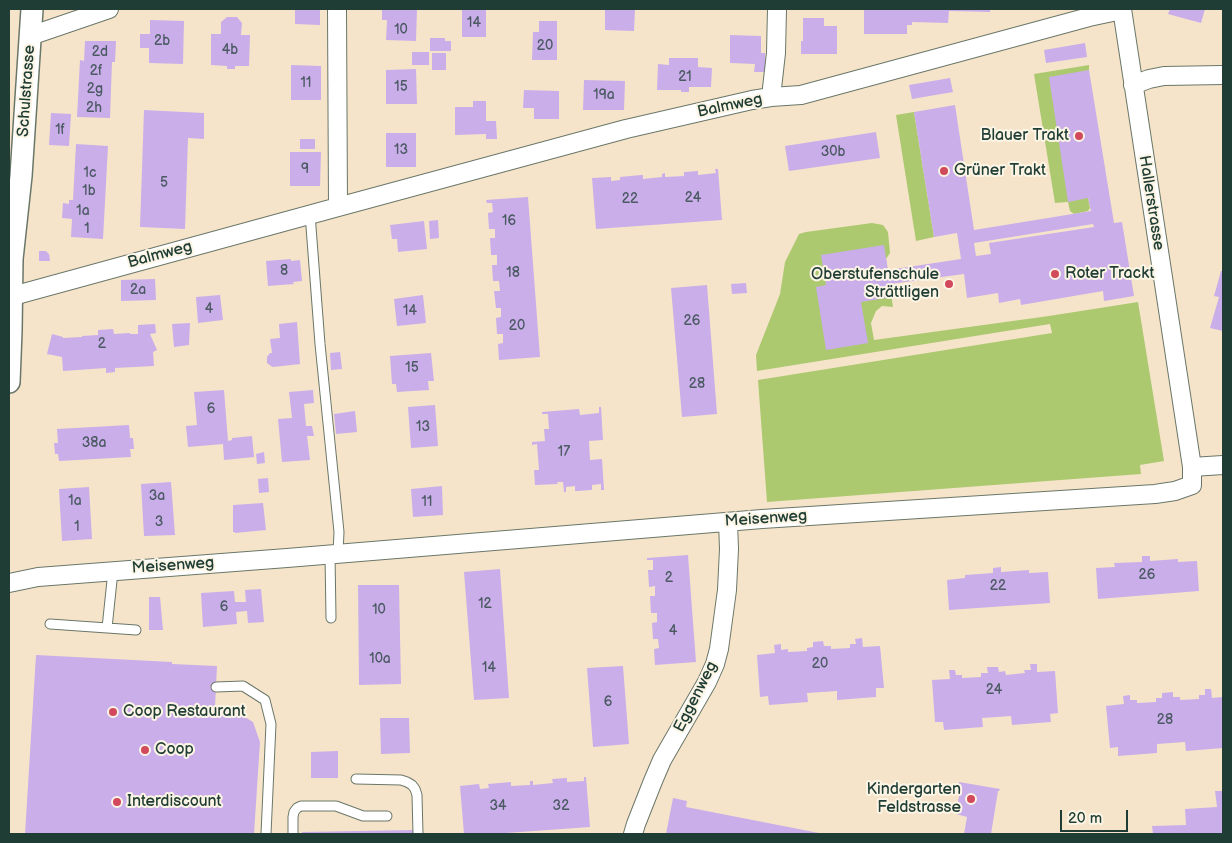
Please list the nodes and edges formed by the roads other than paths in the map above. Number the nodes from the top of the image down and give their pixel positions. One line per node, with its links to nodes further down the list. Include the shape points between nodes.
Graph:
1 (32, 9): 6 (street, Schulstrasse)
2 (109, 9): 6 (street)
3 (337, 9): 10 (street)
4 (777, 9): 9 (street)
5 (1122, 9): 8 (street, Hallerstrasse); 9 (street, Balmweg, via 801,95)
6 (30, 36): 12 (street, Schulstrasse)
7 (1223, 75): 8 (street, via 1164,76)
8 (1133, 85): 15 (street, Hallerstrasse)
9 (771, 97): 10 (street, Balmweg, via 626,130)
10 (338, 207): 11 (street, Balmweg)
11 (310, 214): 12 (street, Balmweg); 18 (lane, via 339,532)
12 (10, 297): 13 (street, Schulstrasse)
13 (9, 382)
14 (1223, 465): 15 (street)
15 (1192, 467): 16 (street, Hallerstrasse)
16 (1192, 485): 17 (street, Meisenweg, via 1155,494)
17 (728, 522): 18 (street, Meisenweg); 31 (street, Eggenweg, via 726,590 714,664 662,760)
18 (334, 554): 19 (street, Meisenweg); 21 (lane)
19 (113, 571): 20 (street, Meisenweg, via 38,577); 23 (lane)
20 (9, 583)
21 (332, 618)
22 (50, 624): 23 (lane)
23 (107, 628): 24 (lane)
24 (136, 630)
25 (216, 688): 28 (lane, via 243,686 265,700 271,724)
26 (356, 779): 30 (lane, via 401,780 412,785 417,795)
27 (387, 816): 29 (lane, via 363,816 336,806 301,806 294,812)
28 (266, 834)
29 (293, 834)
30 (418, 834)
31 (634, 834)

